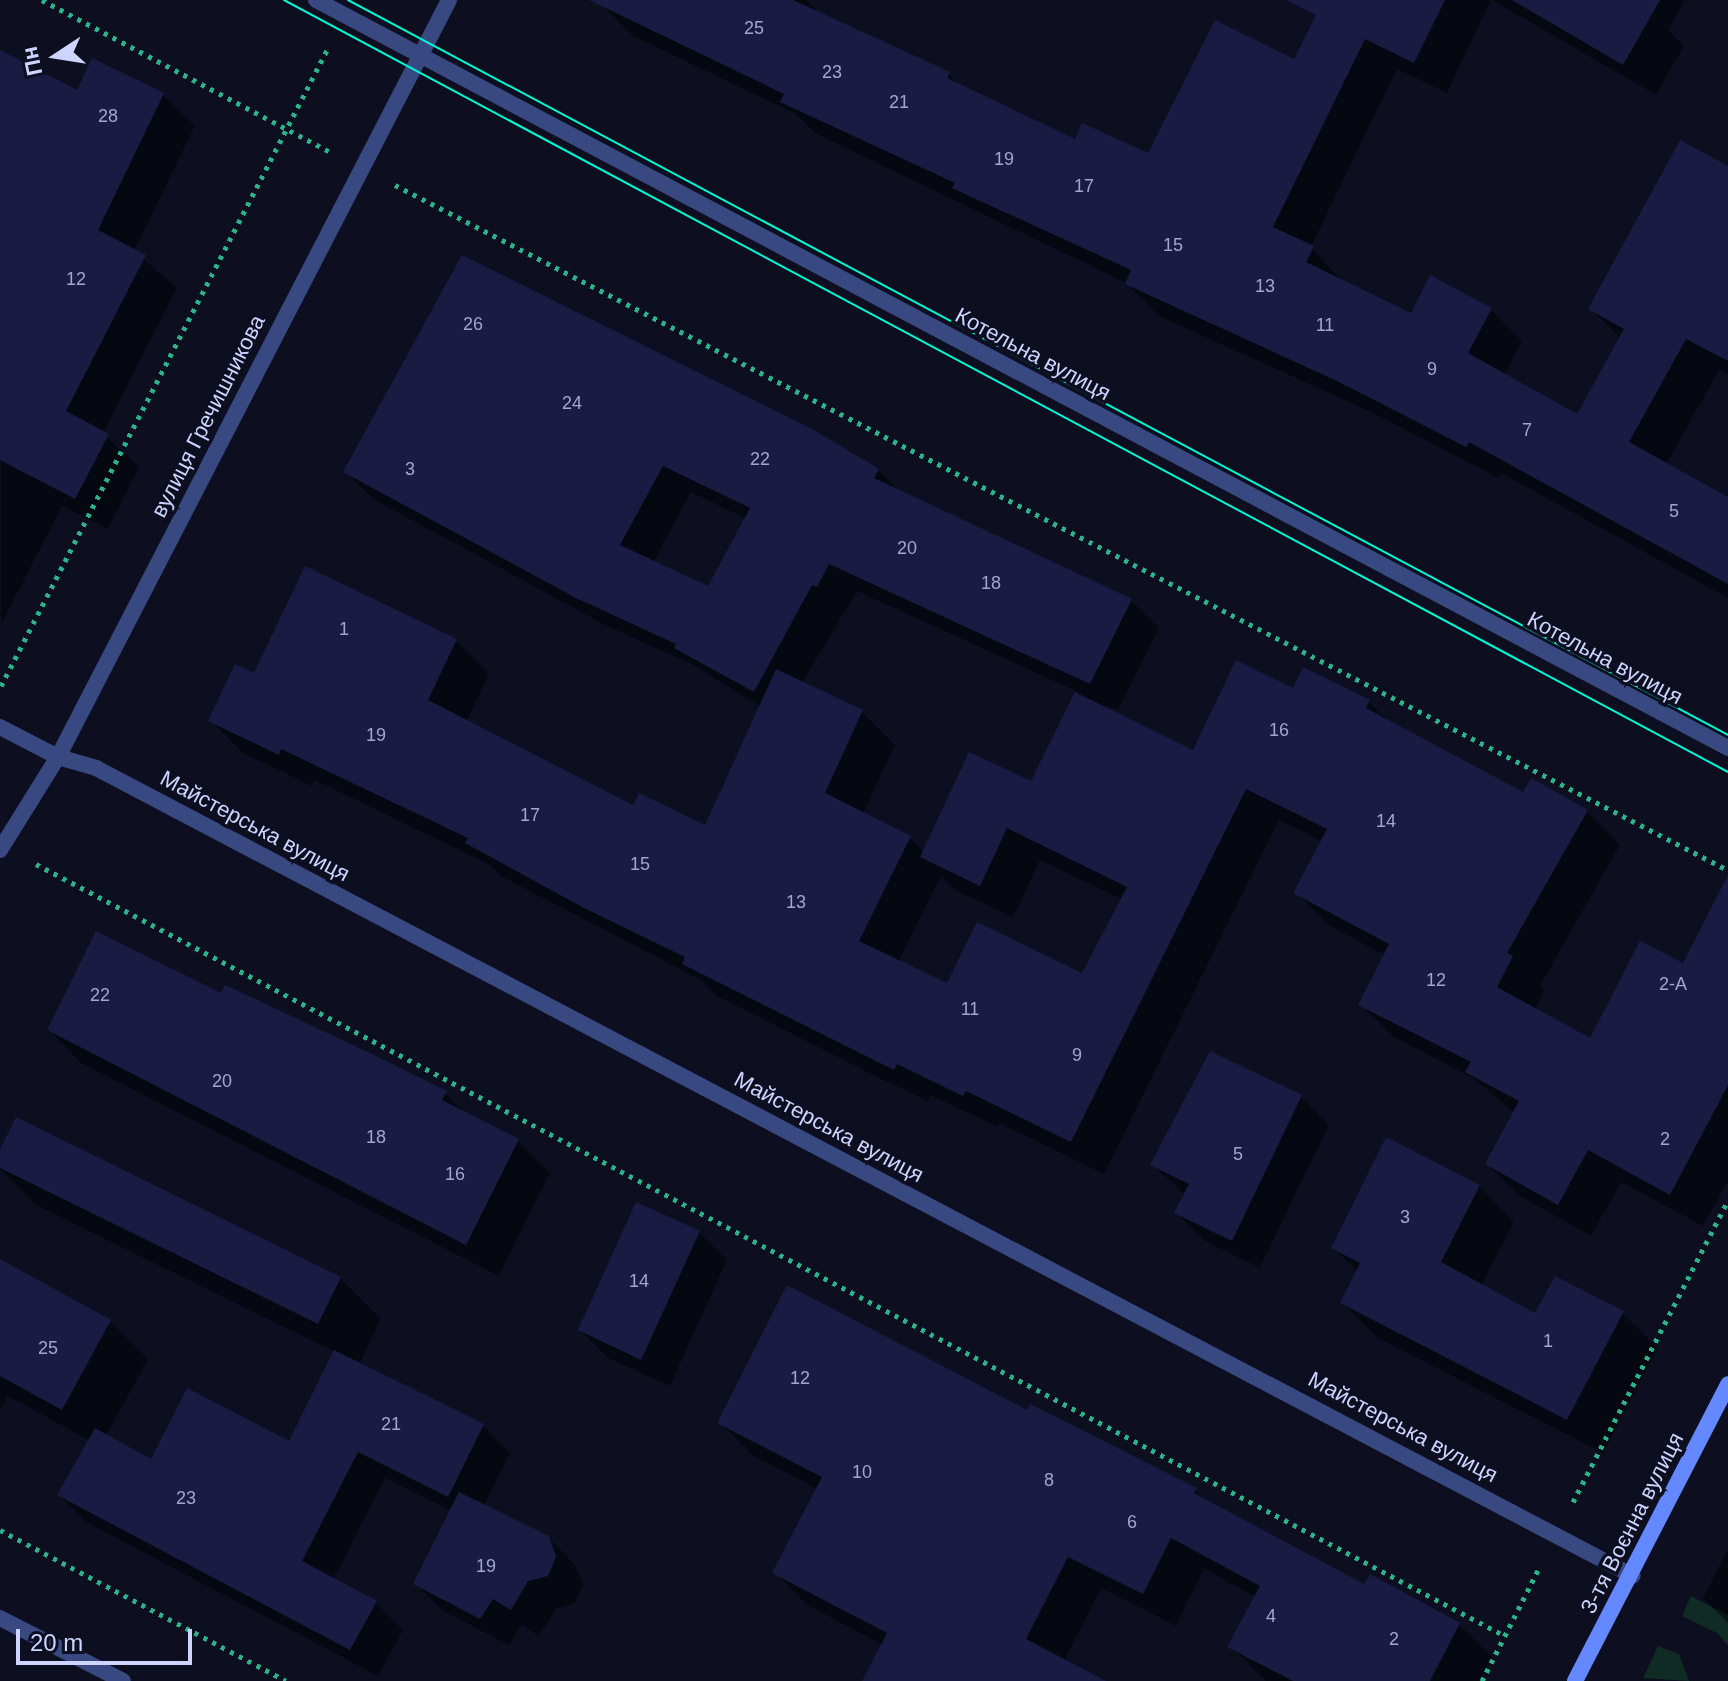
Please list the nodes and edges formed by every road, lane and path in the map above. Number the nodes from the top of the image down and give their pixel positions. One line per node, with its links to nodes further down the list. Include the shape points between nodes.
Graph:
1 (42, 0): 6 (path)
2 (316, 0): 4 (street, Котельна вулиця)
3 (449, 0): 5 (street, вулиця Гречишникова)
4 (343, 14): 5 (street, Котельна вулиця); 6 (path)
5 (421, 54): 7 (street, вулиця Гречишникова); 10 (street, Котельна вулиця)
6 (287, 129): 7 (path); 8 (path, via 4,687)
7 (360, 168): 11 (street, вулиця Гречишникова); 13 (path)
8 (0, 685)
9 (0, 727): 11 (street, Майстерська вулиця)
10 (1728, 748)
11 (58, 757): 12 (street, вулиця Гречишникова); 17 (street, Майстерська вулиця, via 96,768)
12 (1, 848): 20 (path)
13 (1728, 870)
14 (1728, 1200): 17 (path)
15 (1728, 1384): 18 (main road, 3-тя Воєнна вулиця)
16 (0, 1530): 22 (path)
17 (1557, 1533): 18 (street, Майстерська вулиця); 20 (path)
18 (1633, 1576): 24 (main road, 3-тя Воєнна вулиця)
19 (0, 1618): 21 (street)
20 (1505, 1636): 23 (path)
21 (123, 1681)
22 (286, 1681)
23 (1482, 1681)
24 (1575, 1681)

